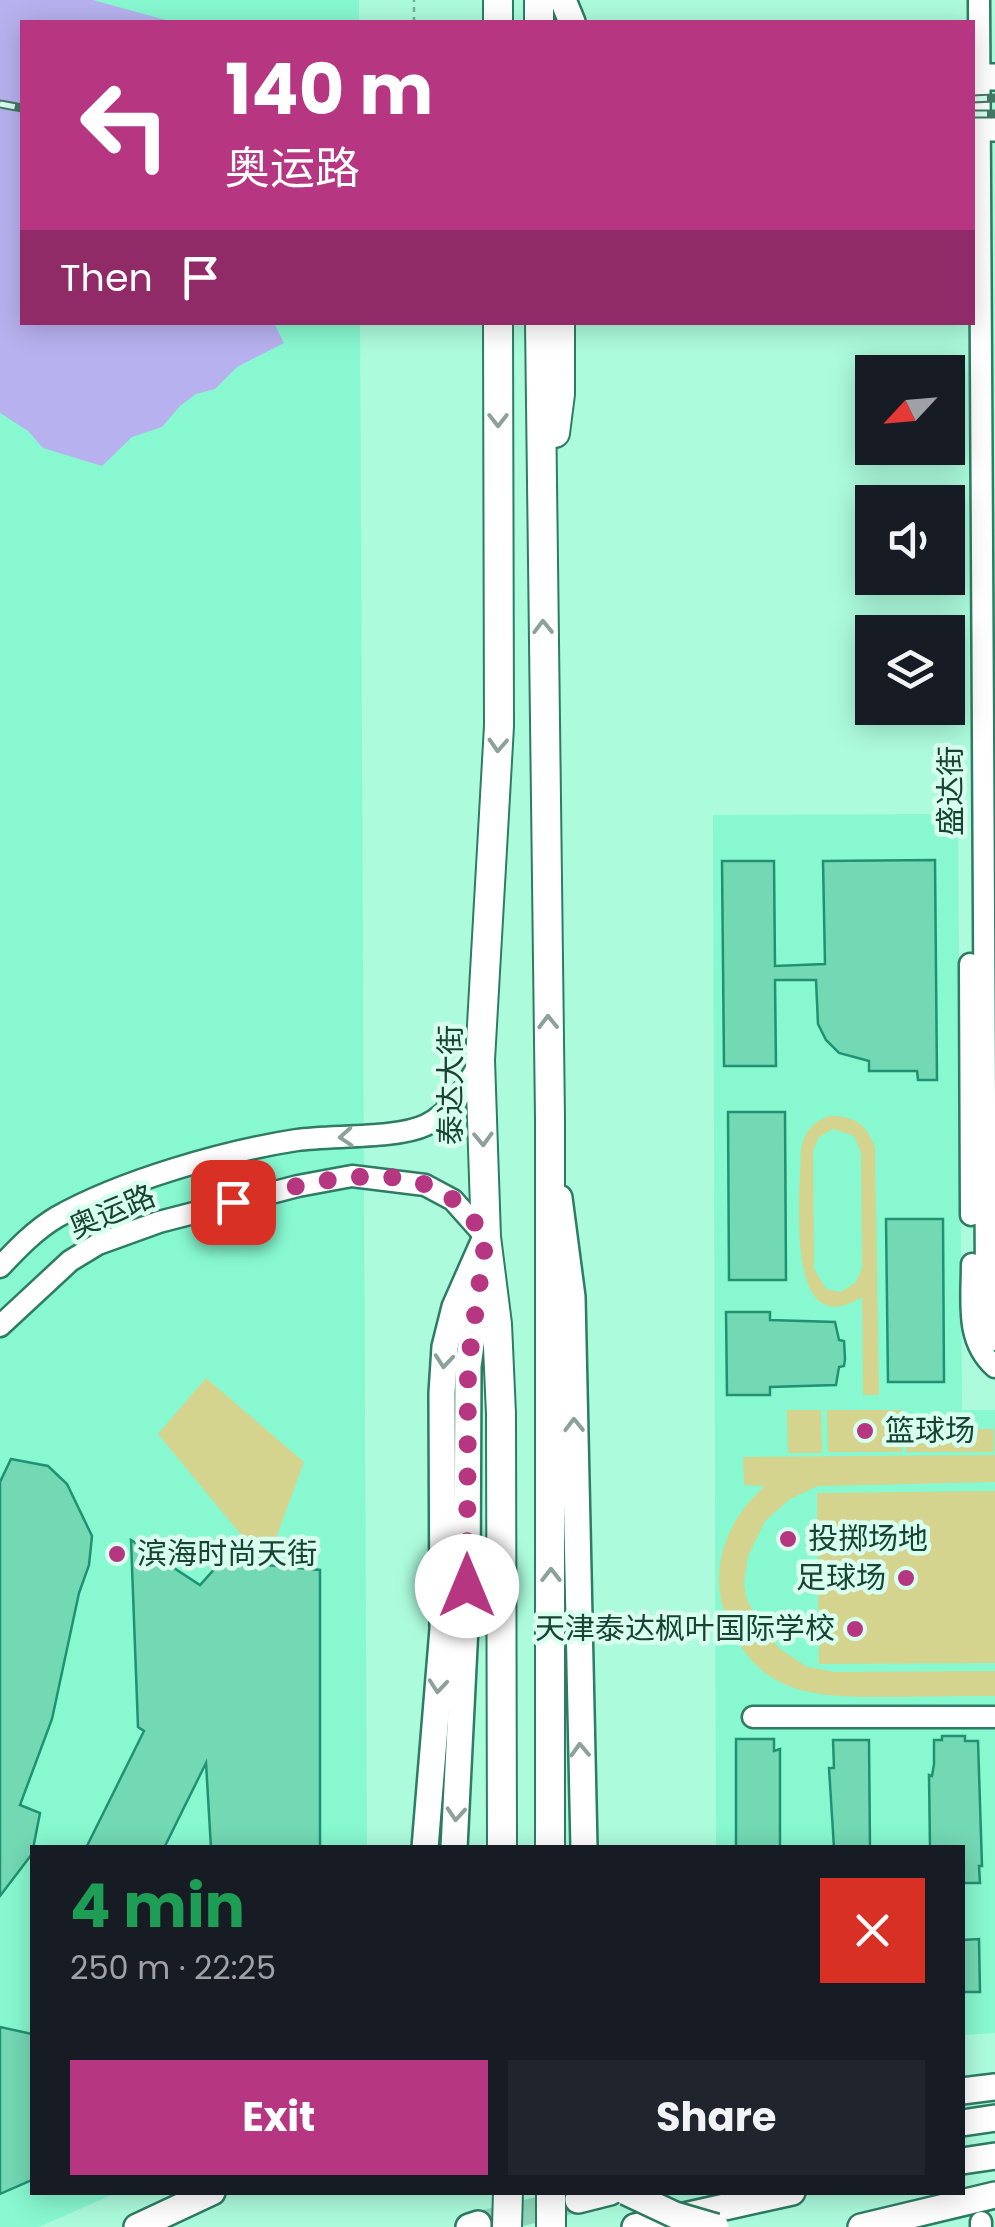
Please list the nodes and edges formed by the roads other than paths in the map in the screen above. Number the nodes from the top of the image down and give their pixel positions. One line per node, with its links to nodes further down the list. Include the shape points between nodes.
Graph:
1 (980, 0): 2 (street, 盛达街)
2 (982, 77): 3 (street, 盛达街)
3 (982, 128): 9 (street, 盛达街)
4 (498, 325): 10 (highway, 泰达大街, one-way to 10, via 499,726)
5 (540, 325): 8 (highway)
6 (560, 325): 8 (highway, via 560,394)
7 (968, 325): 9 (street, 盛达街)
8 (541, 492): 11 (highway, one-way to 8)
9 (982, 810): 15 (street, 盛达街)
10 (480, 1060): 12 (highway, 泰达大街, one-way to 12); 13 (street, 奥运路, one-way to 13, via 466,1089 425,1126 297,1140 190,1165 56,1218)
11 (550, 1119): 21 (highway, one-way to 11); 22 (main road, one-way to 11, via 572,1297)
12 (486, 1237): 14 (street, 奥运路, via 453,1200 425,1185 352,1176 159,1222 98,1244); 18 (main road, one-way to 18, via 454,1306 445,1347 443,1629); 19 (main road, one-way to 19, via 468,1366 467,1586); 20 (highway, 泰达大街, via 500,1414)
13 (0, 1267)
14 (0, 1326)
15 (991, 1354)
16 (995, 1716): 17 (street)
17 (753, 1717)
18 (424, 1845)
19 (454, 1845)
20 (502, 1845)
21 (550, 1845)
22 (584, 1845)
23 (995, 2087): 24 (main road)
24 (965, 2091)
25 (995, 2118): 26 (main road)
26 (965, 2123)
27 (995, 2156): 28 (main road)
28 (965, 2161)
29 (206, 2195): 35 (main road)
30 (508, 2195): 36 (highway)
31 (632, 2195): 39 (main road, bridge)
32 (779, 2195): 38 (main road)
33 (995, 2195): 40 (main road)
34 (564, 2196): 37 (highway)
35 (137, 2227)
36 (508, 2227)
37 (551, 2227)
38 (636, 2227)
39 (716, 2227)
40 (861, 2227)

